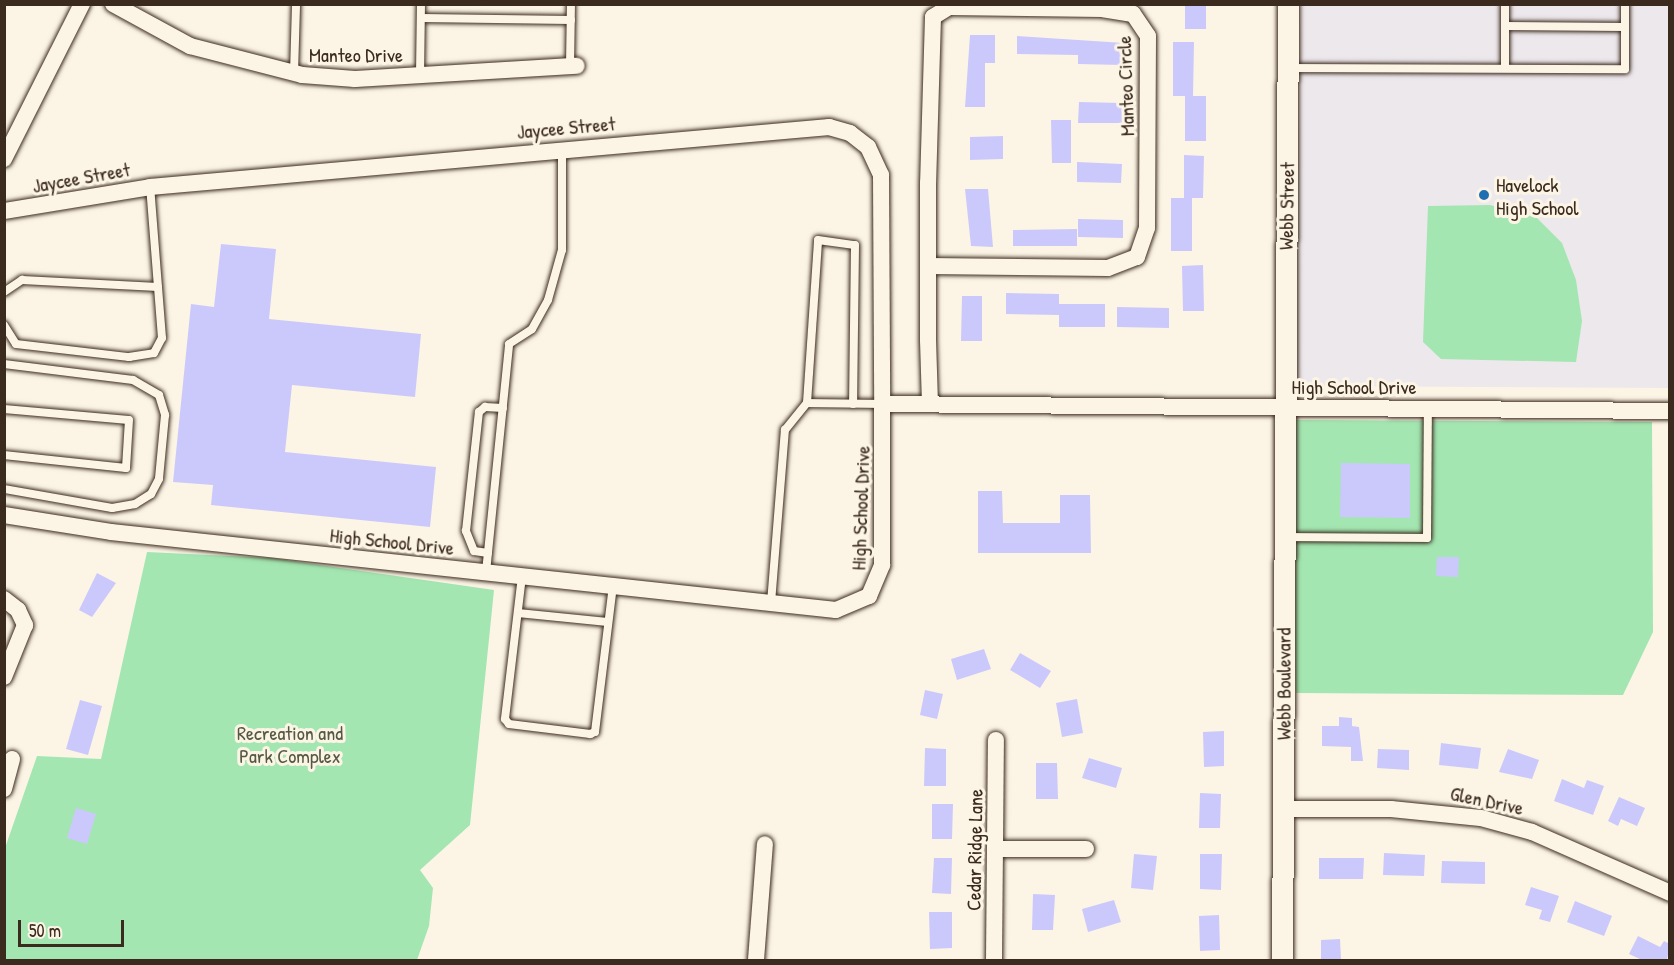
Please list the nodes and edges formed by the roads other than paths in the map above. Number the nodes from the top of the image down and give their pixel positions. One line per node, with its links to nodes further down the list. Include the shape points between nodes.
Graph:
1 (82, 4): 19 (street)
2 (113, 4): 16 (street, Manteo Drive, via 190,46)
3 (296, 4): 16 (lane)
4 (421, 4): 9 (lane)
5 (571, 4): 10 (lane)
6 (1288, 4): 14 (street, Webb Street)
7 (1505, 4): 11 (lane)
8 (1625, 4): 12 (lane)
9 (421, 18): 10 (lane); 17 (lane)
10 (571, 20): 13 (lane)
11 (1505, 26): 12 (lane); 15 (lane)
12 (1625, 27): 15 (lane, via 1625,69)
13 (573, 66): 17 (street, Manteo Drive)
14 (1287, 68): 15 (lane); 31 (street, Webb Street)
15 (1505, 68)
16 (294, 73): 17 (street, Manteo Drive, via 355,79)
17 (420, 75)
18 (562, 148): 20 (street, Jaycee Street); 29 (street, Jaycee Street, via 829,127 850,133 868,147 881,176); 32 (lane, via 562,250 548,300 532,329 509,344)
19 (4, 159)
20 (150, 187): 21 (street, Jaycee Street); 23 (lane)
21 (4, 211)
22 (928, 266): 22 (street, Manteo Circle, via 1108,268 1137,257 1147,228 1148,36 1133,14 1104,9 949,8 934,13 929,28); 30 (street, Manteo Circle)
23 (158, 287): 24 (lane, via 22,280); 25 (lane, via 162,338 154,352 129,357 16,344)
24 (4, 292)
25 (4, 325)
26 (4, 364): 37 (lane, via 133,380 159,395 165,414 159,479 152,494 135,504 112,508)
27 (807, 403): 28 (lane); 28 (lane, via 818,240 855,245); 45 (lane, via 785,430)
28 (853, 404): 29 (lane)
29 (882, 404): 30 (street, High School Drive); 45 (street, High School Drive, via 882,565 876,587 860,604 836,610)
30 (930, 404): 31 (street, High School Drive)
31 (1284, 407): 33 (street, High School Drive); 39 (street, Webb Boulevard)
32 (503, 408): 40 (lane); 40 (lane, via 485,407 479,412 466,531 474,551)
33 (1428, 408): 35 (street, High School Drive); 39 (lane, via 1427,538)
34 (4, 409): 36 (lane, via 129,420 126,468)
35 (1670, 411)
36 (4, 455)
37 (4, 489)
38 (4, 515): 41 (street, High School Drive, via 111,532)
39 (1283, 537): 52 (street, Webb Boulevard)
40 (488, 553): 41 (lane)
41 (486, 572): 42 (street, High School Drive)
42 (522, 576): 43 (street, High School Drive); 46 (lane)
43 (612, 585): 45 (street, High School Drive); 47 (lane)
44 (4, 599): 48 (street, via 18,610 25,625)
45 (771, 603)
46 (518, 613): 47 (lane); 47 (lane, via 505,719 509,724 590,734 595,732)
47 (608, 622)
48 (4, 676)
49 (996, 740): 54 (street, Cedar Ridge Lane)
50 (15, 760): 51 (street)
51 (4, 789)
52 (1282, 808): 56 (street, Glen Drive, via 1402,810 1481,818 1532,832); 59 (street, Webb Boulevard)
53 (765, 844): 57 (street)
54 (995, 849): 55 (street); 58 (street, Cedar Ridge Lane)
55 (1086, 849)
56 (1670, 893)
57 (756, 960)
58 (994, 960)
59 (1282, 960)

